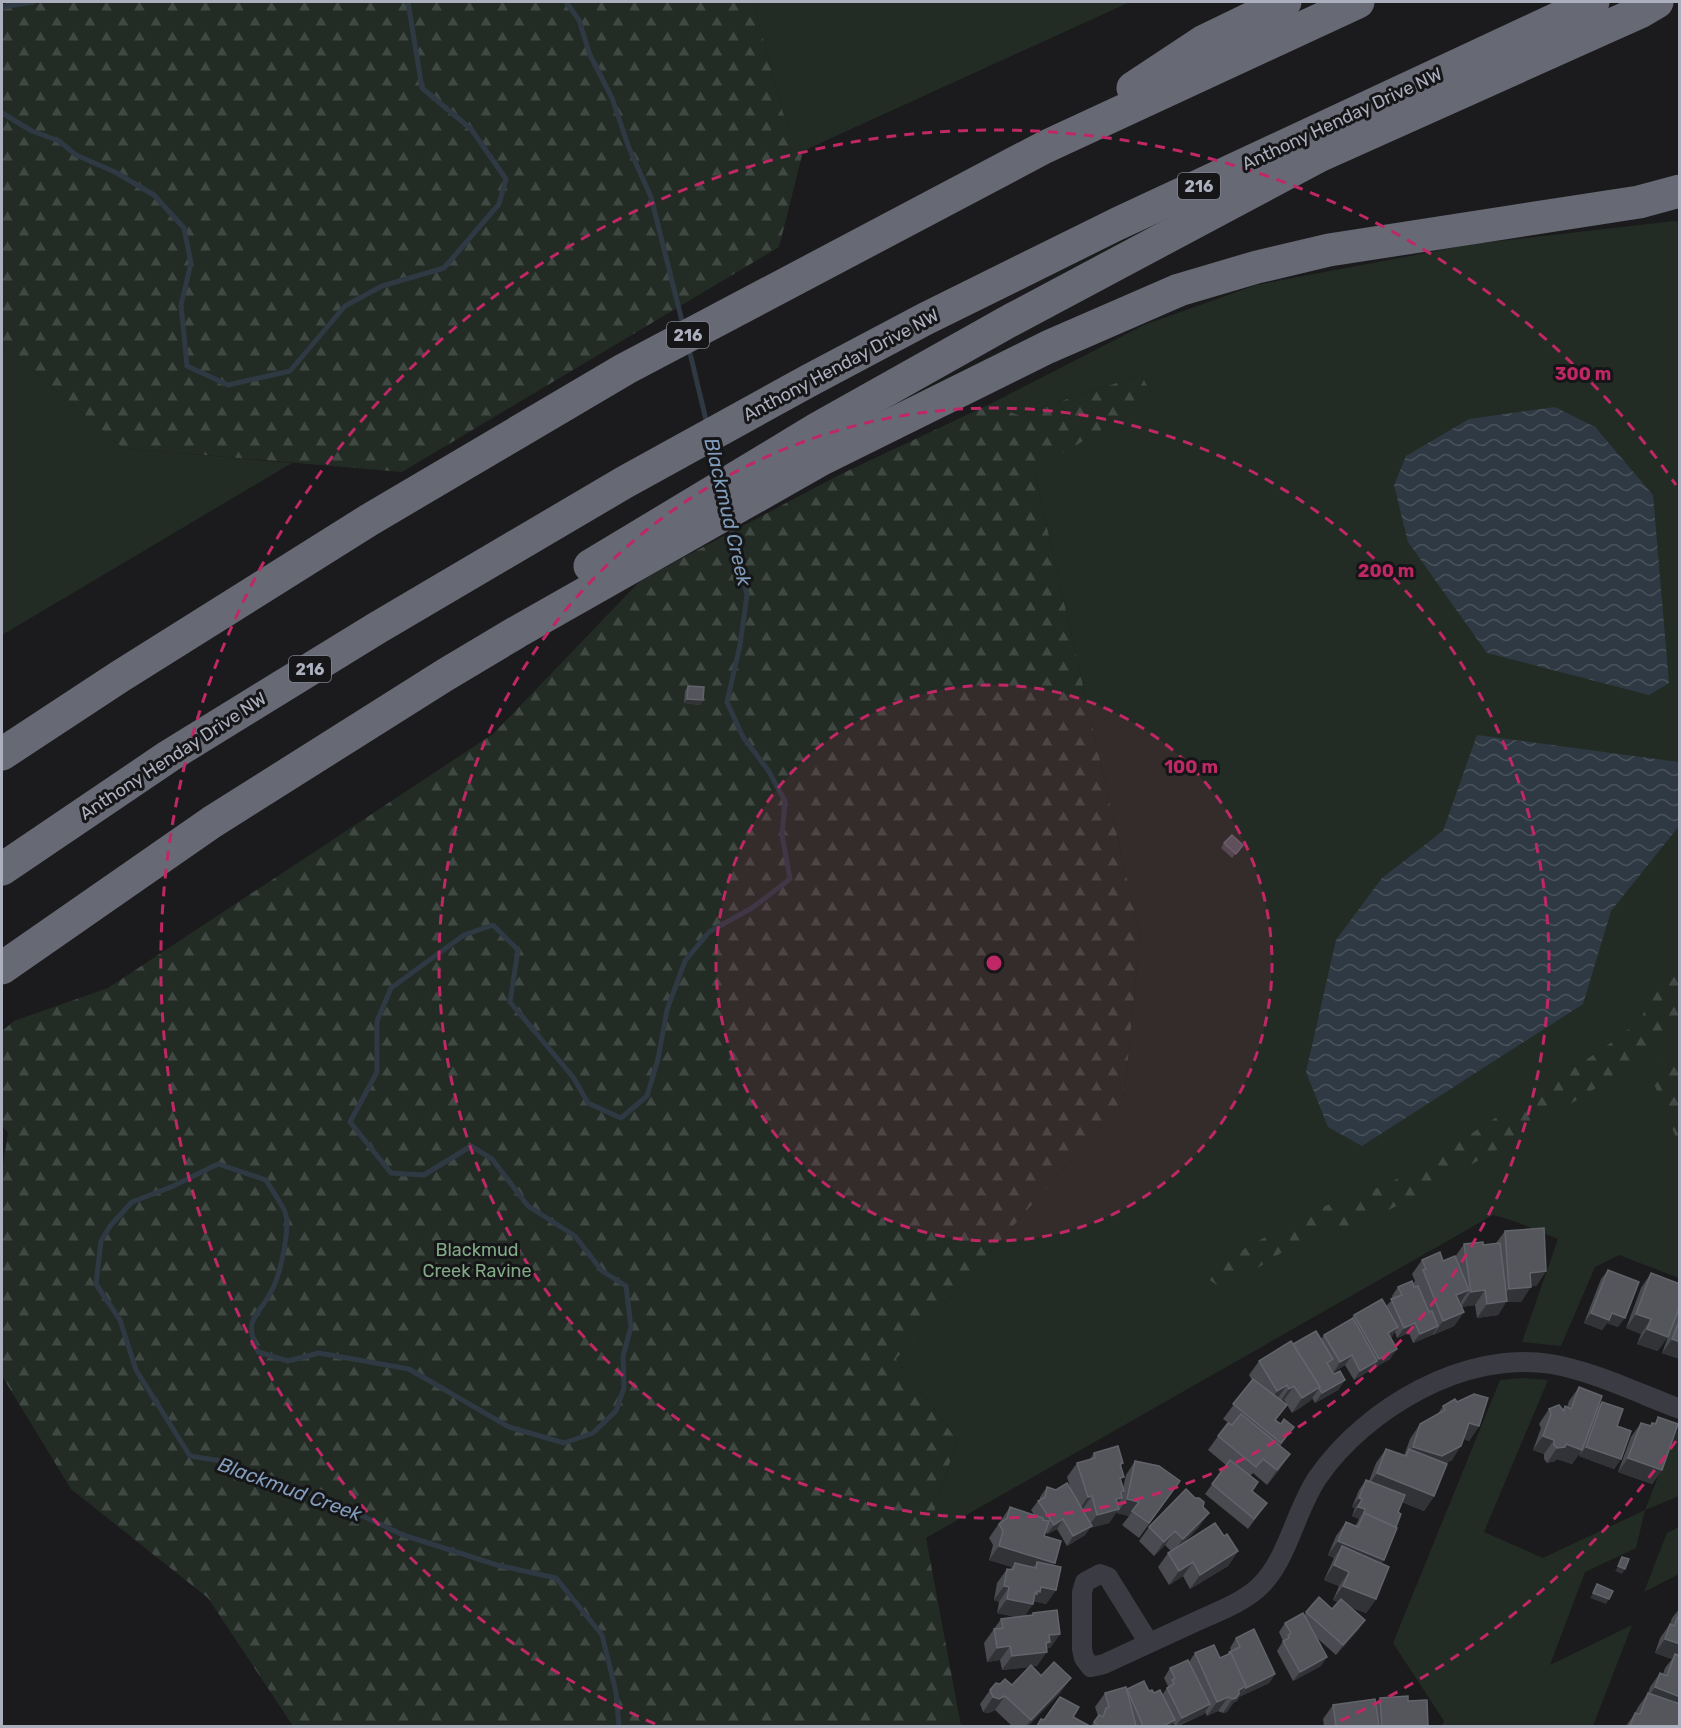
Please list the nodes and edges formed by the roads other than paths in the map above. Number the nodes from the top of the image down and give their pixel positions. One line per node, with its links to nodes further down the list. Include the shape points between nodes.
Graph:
1 (1285, 2): 5 (highway, via 1204,41)
2 (1358, 2): 5 (highway, 216)
3 (1593, 2): 11 (highway, Anthony Henday Drive NW / 216, via 1117,224 810,380 625,482 377,628 178,750)
4 (1657, 2): 9 (highway, via 1319,156 1013,319)
5 (1045, 147): 10 (highway, 216, via 593,387 369,520)
6 (1680, 190): 7 (highway)
7 (1639, 202): 8 (highway); 9 (highway, via 1329,250 1179,290)
8 (1680, 205)
9 (819, 444): 12 (highway, via 500,624)
10 (2, 754)
11 (2, 869)
12 (2, 968)
13 (1680, 1409): 14 (street, via 1579,1371 1535,1362 1485,1366 1438,1381 1380,1414 1331,1460 1305,1498 1274,1569 1257,1589 1229,1607)
14 (1149, 1643): 14 (street, via 1108,1576 1100,1574 1085,1582 1082,1650 1087,1664 1096,1667)

